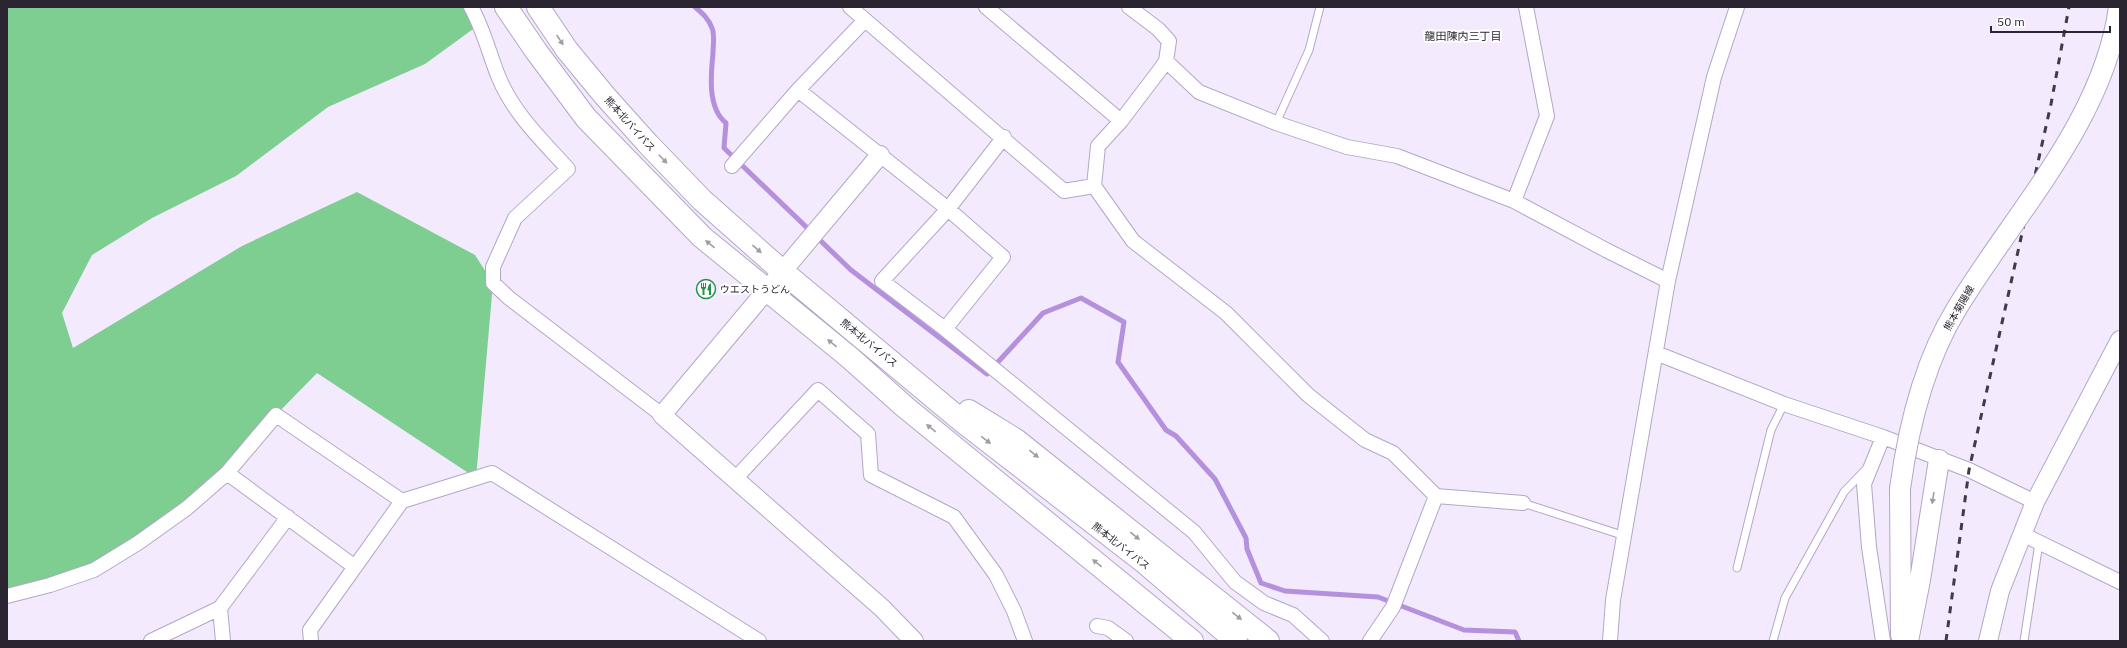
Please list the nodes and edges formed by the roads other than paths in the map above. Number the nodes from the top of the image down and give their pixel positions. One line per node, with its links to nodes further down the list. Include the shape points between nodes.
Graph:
1 (471, 7): 30 (street, via 500,79 521,116 568,169 515,218 493,267 493,283)
2 (506, 7): 24 (highway, one-way to 2, via 702,237 586,118)
3 (538, 7): 22 (highway, 熊本北バイパス, one-way to 22, via 567,50 648,144 702,200)
4 (850, 7): 11 (street)
5 (986, 7): 14 (street)
6 (1130, 7): 12 (street, via 1169,41)
7 (1320, 7): 15 (lane, via 1310,50)
8 (1526, 7): 20 (street, via 1547,116)
9 (1737, 7): 23 (street, via 1714,77)
10 (2119, 7): 67 (main road, 熊本菊陽線, bridge, via 2110,51 2071,135 1956,309 1936,349 1905,452 1900,489)
11 (865, 20): 13 (street); 16 (street)
12 (1166, 61): 14 (street); 15 (street, via 1199,92)
13 (798, 90): 17 (street); 18 (street)
14 (1121, 121): 19 (street, via 1098,146)
15 (1276, 123): 20 (street, via 1347,147 1397,156)
16 (1004, 137): 19 (street, via 1064,191); 21 (street)
17 (880, 155): 21 (street); 22 (street)
18 (732, 166)
19 (1094, 186): 36 (street, via 1133,241 1226,313 1308,395 1365,440 1393,453)
20 (1514, 200): 23 (street)
21 (948, 209): 25 (street, via 1003,257); 25 (street, via 882,281)
22 (782, 271): 24 (street); 28 (highway, 熊本北バイパス)
23 (1668, 281): 27 (street)
24 (766, 290): 30 (street); 46 (highway, one-way to 24)
25 (945, 329): 62 (street, via 1194,532 1235,582 1264,603 1293,615)
26 (2120, 340): 38 (street)
27 (1656, 353): 29 (street); 42 (street)
28 (906, 373): 60 (highway, 熊本北バイパス, one-way to 60, via 962,421 1144,562); 61 (highway, one-way to 61, via 1016,440)
29 (1784, 404): 31 (street); 45 (lane, via 1771,430)
30 (662, 415): 35 (street)
31 (1883, 437): 32 (street); 33 (street)
32 (1940, 460): 38 (street, via 1969,470); 68 (main road, one-way to 68)
33 (1871, 464): 65 (lane, via 1844,492 1786,598); 66 (street, via 1864,484 1869,547)
34 (228, 473): 37 (street, via 276,415); 40 (street); 48 (street, via 187,508 94,570)
35 (734, 480): 55 (street, via 882,608); 56 (street, via 818,390 868,434 871,475 954,517 996,575)
36 (1436, 496): 39 (street); 63 (street, via 1393,607)
37 (402, 501): 44 (street); 54 (street, via 492,473)
38 (2035, 502): 41 (street)
39 (1523, 503): 42 (lane)
40 (288, 517): 44 (street); 49 (street)
41 (2022, 534): 43 (street); 69 (street, via 2000,591)
42 (1624, 536): 64 (street, via 1613,600)
43 (2040, 543): 47 (street); 70 (lane)
44 (355, 567): 53 (street, via 310,630)
45 (1737, 568)
46 (1120, 582): 58 (highway); 59 (highway)
47 (2120, 582)
48 (7, 596)
49 (220, 608): 51 (street); 52 (street)
50 (1097, 626): 57 (street, via 1108,628)
51 (151, 641)
52 (224, 641)
53 (311, 641)
54 (759, 641)
55 (914, 641)
56 (1025, 641)
57 (1126, 641)
58 (1175, 641)
59 (1192, 641)
60 (1236, 641)
61 (1268, 641)
62 (1322, 641)
63 (1370, 641)
64 (1610, 641)
65 (1774, 641)
66 (1883, 641)
67 (1901, 641)
68 (1908, 641)
69 (1988, 641)
70 (2024, 641)

